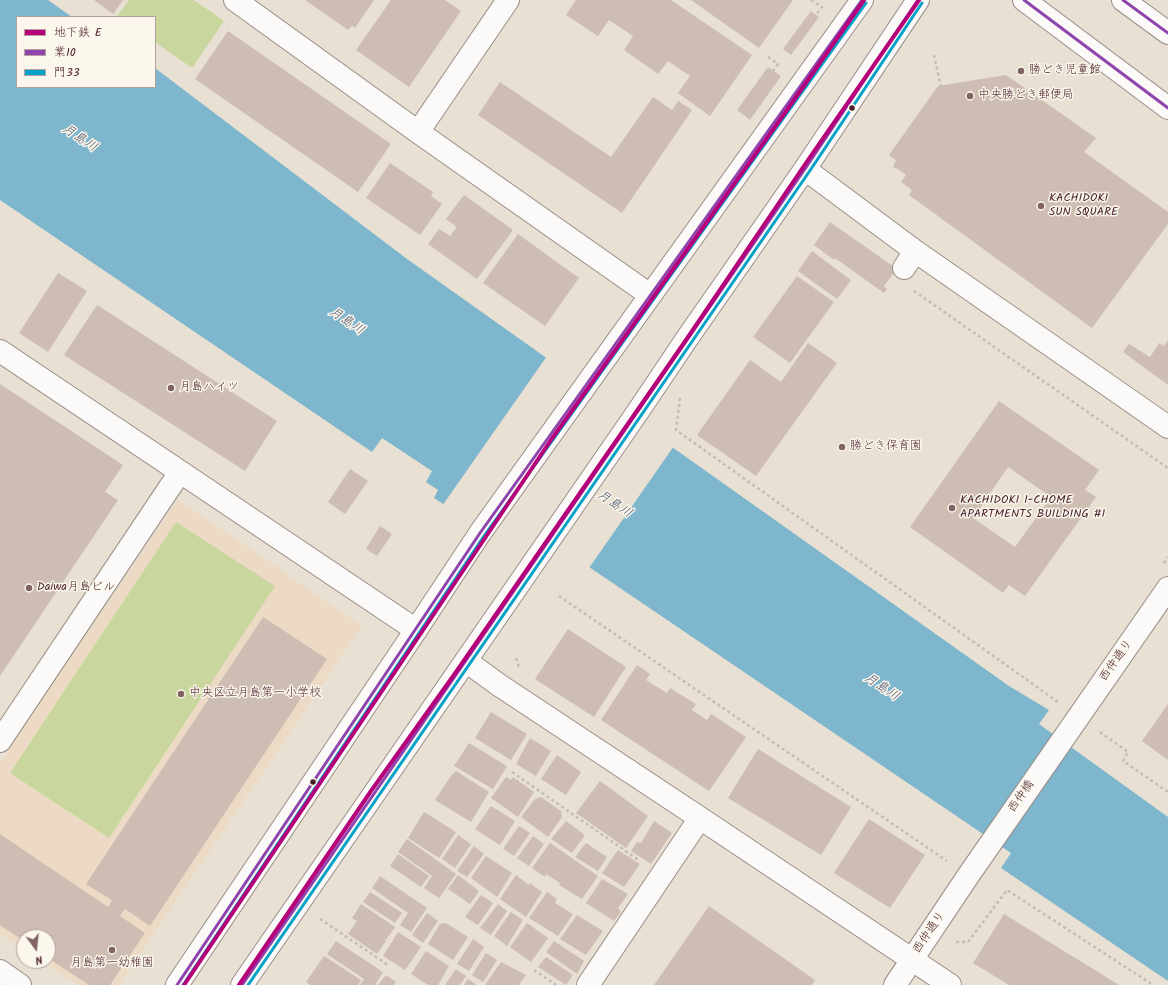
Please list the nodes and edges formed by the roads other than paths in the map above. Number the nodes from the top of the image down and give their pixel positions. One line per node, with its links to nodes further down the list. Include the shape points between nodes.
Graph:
1 (235, 0): 9 (street)
2 (508, 0): 9 (street)
3 (862, 0): 11 (street)
4 (918, 0): 10 (street)
5 (1024, 0): 8 (street)
6 (1123, 0): 7 (street)
7 (1168, 33)
8 (1168, 108)
9 (418, 132): 11 (street)
10 (805, 168): 13 (street, via 910,269); 17 (street)
11 (650, 295): 16 (street, via 480,533)
12 (0, 351): 14 (street)
13 (1168, 427)
14 (180, 472): 16 (street); 19 (street)
15 (1168, 588): 18 (street, 西仲通り)
16 (416, 630): 25 (street)
17 (466, 661): 20 (street); 26 (street)
18 (1080, 726): 21 (street, 西仲橋)
19 (0, 741)
20 (700, 818): 22 (street); 27 (street)
21 (973, 868): 22 (street, 西仲通り)
22 (912, 960): 28 (street, 西仲通り); 29 (street)
23 (0, 971): 24 (street)
24 (20, 985)
25 (177, 985)
26 (242, 985)
27 (588, 985)
28 (894, 985)
29 (950, 985)

